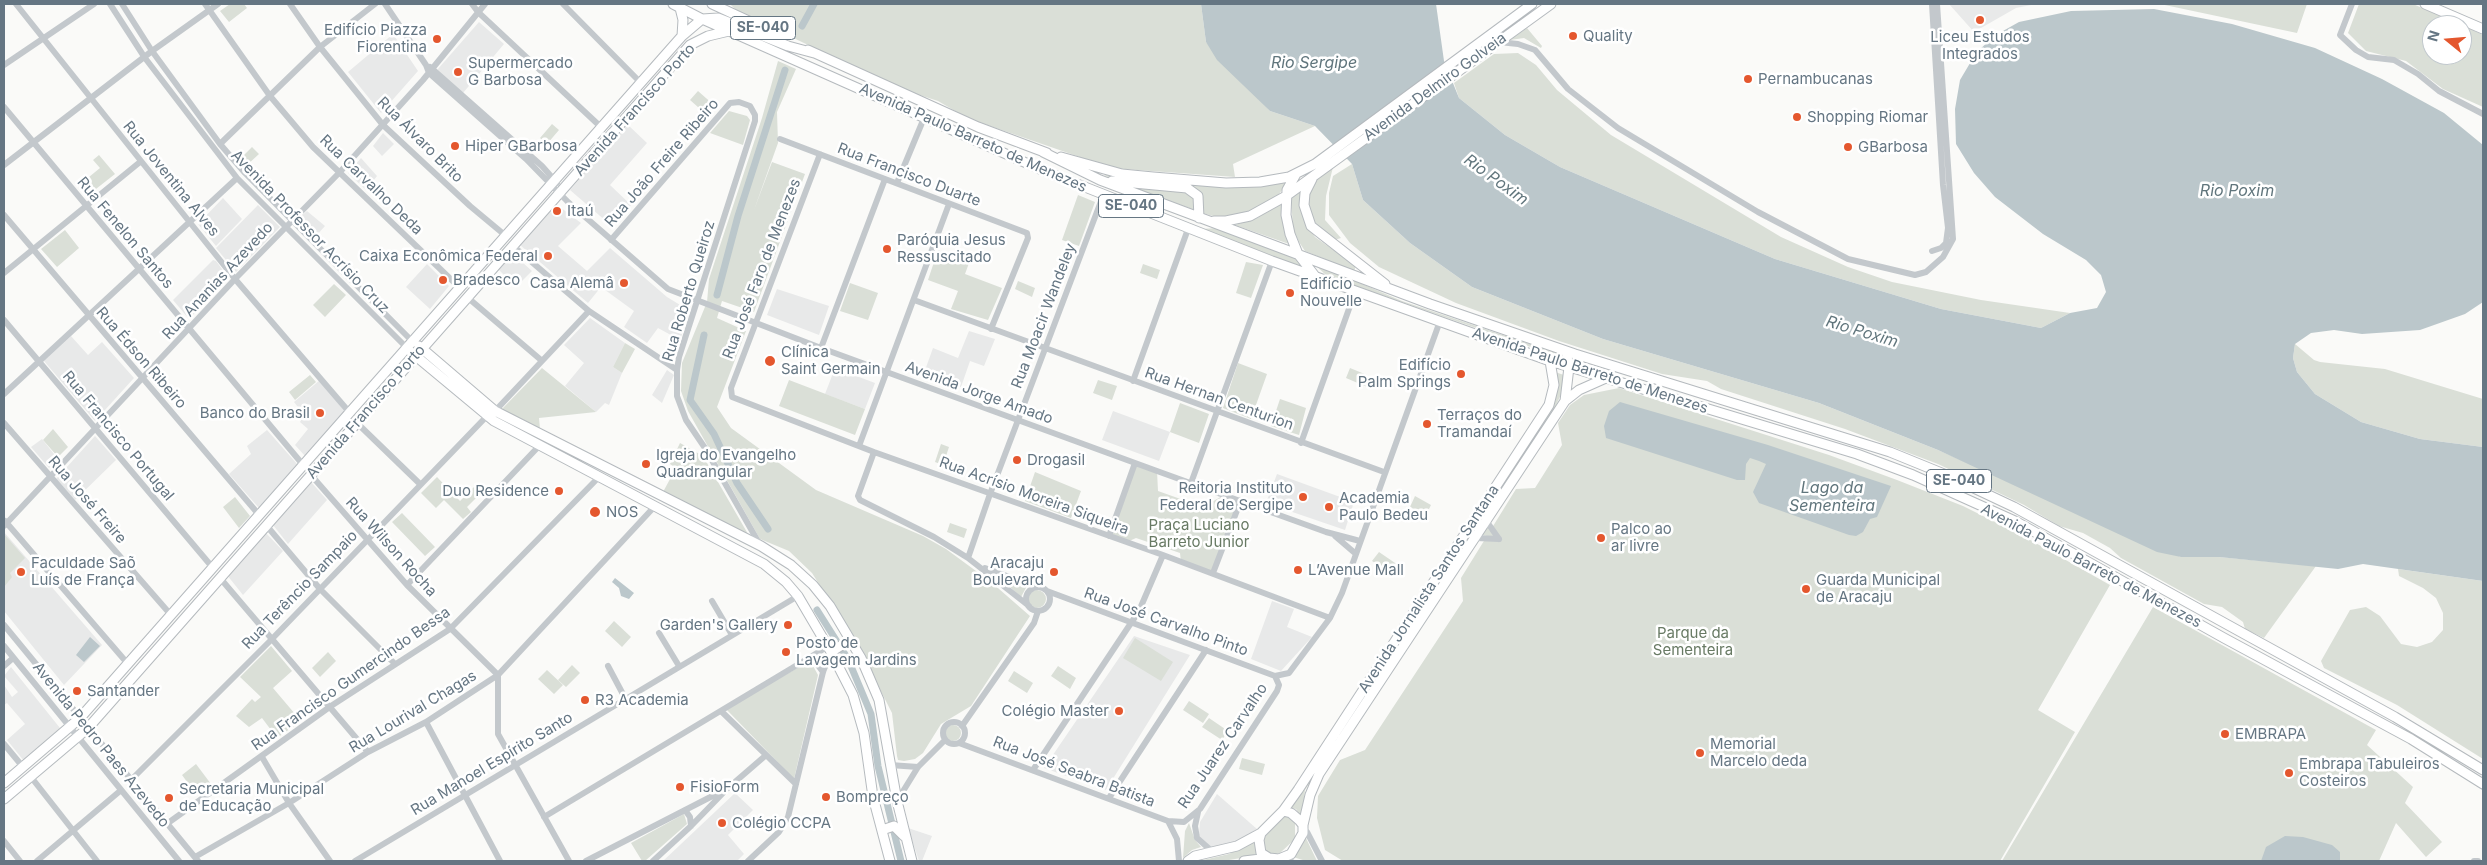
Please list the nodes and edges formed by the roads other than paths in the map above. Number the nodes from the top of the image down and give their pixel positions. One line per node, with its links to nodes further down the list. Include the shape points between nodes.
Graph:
1 (16, 4): 27 (street, Rua Joventina Alves)
2 (94, 4): 27 (street)
3 (110, 4): 32 (street, Avenida Professor Acrísio Cruz)
4 (122, 4): 30 (street, Avenida Professor Acrísio Cruz)
5 (204, 4): 21 (street, Rua Carvalho Deda)
6 (218, 4): 21 (street)
7 (290, 4): 29 (street, Rua Álvaro Brito, via 303,18)
8 (375, 4): 29 (street)
9 (385, 4): 35 (street)
10 (472, 4): 22 (street)
11 (485, 4): 22 (street, Rua Ananias Azevedo)
12 (563, 4): 36 (street)
13 (712, 4): 31 (main road, Avenida Paulo Barreto de Menezes / SE-040)
14 (1532, 4): 33 (main road, Avenida Delmiro Golveia)
15 (1551, 4): 28 (main road, Avenida Delmiro Golveia)
16 (1932, 4): 76 (street, via 1948,228 1946,243)
17 (1937, 4): 28 (street, via 1954,229 1951,245 1935,264 1921,274 1901,273 1856,262 1809,240 1618,128 1568,89 1535,50 1518,44)
18 (2352, 4): 40 (street, via 2340,35 2356,50 2368,57 2394,60 2439,91)
19 (2425, 4): 24 (main road)
20 (676, 6): 23 (main road, Avenida Paulo Barreto de Menezes / SE-040); 26 (main road, via 683,20)
21 (209, 11): 30 (street); 37 (street, Rua Carvalho Deda)
22 (478, 12): 35 (street, Rua Ananias Azevedo); 44 (street)
23 (702, 19): 25 (main road, Avenida Paulo Barreto de Menezes / SE-040); 26 (main road, Avenida Francisco Porto); 31 (main road, via 726,19 788,46)
24 (2483, 29)
25 (729, 31): 42 (main road, Avenida Paulo Barreto de Menezes / SE-040); 60 (main road, Avenida Francisco Porto, via 690,45)
26 (682, 36): 36 (main road, Avenida Francisco Porto)
27 (43, 38): 34 (street); 38 (street, Rua Joventina Alves)
28 (1494, 42): 33 (main road, Avenida Delmiro Golveia)
29 (320, 47): 37 (street); 43 (street, Rua Álvaro Brito)
30 (152, 51): 32 (street); 47 (street, Avenida Professor Acrísio Cruz)
31 (814, 53): 48 (main road, Avenida Paulo Barreto de Menezes / SE-040)
32 (145, 58): 38 (street); 55 (street, Avenida Professor Acrísio Cruz)
33 (1467, 58): 52 (main road, Avenida Delmiro Golveia)
34 (4, 64)
35 (431, 71): 43 (street, Rua Ananias Azevedo); 58 (street, Avenida Jorge Amado)
36 (641, 83): 44 (main road, Avenida Francisco Porto)
37 (270, 96): 47 (street); 53 (street, Rua Carvalho Deda)
38 (91, 100): 46 (street); 50 (street, Rua Joventina Alves)
39 (4, 107): 46 (street, Rua Fenelon Santos)
40 (2483, 114)
41 (755, 115): 73 (street, Rua João Freire Ribeiro, via 745,103 730,103); 88 (street, Rua Roberto Queiroz)
42 (924, 118): 59 (street); 61 (main road, Avenida Paulo Barreto de Menezes / SE-040)
43 (383, 125): 53 (street, Rua Ananias Azevedo); 72 (street, Rua Álvaro Brito)
44 (602, 128): 58 (main road, Avenida Francisco Porto)
45 (780, 139): 49 (street, Rua Francisco Duarte)
46 (33, 141): 51 (street); 64 (street, Rua Fenelon Santos)
47 (220, 144): 69 (street, Avenida Professor Acrísio Cruz)
48 (1043, 152): 54 (main road, Avenida Paulo Barreto de Menezes / SE-040, via 1122,174 1226,183 1260,182); 57 (main road, Avenida Paulo Barreto de Menezes / SE-040)
49 (820, 154): 56 (street, Rua Francisco Duarte); 93 (street, Rua José Faro de Menezes)
50 (140, 162): 64 (street); 68 (street, Rua Joventina Alves)
51 (4, 165)
52 (1316, 170): 54 (main road, Avenida Paulo Barreto de Menezes); 62 (main road); 84 (main road, via 1304,204 1311,226)
53 (339, 173): 69 (street, Rua Ananias Azevedo); 83 (street, Rua Carvalho Deda)
54 (1296, 174): 62 (main road)
55 (237, 178): 68 (street); 70 (street, Avenida Professor Acrísio Cruz)
56 (885, 179): 59 (street, Rua Francisco Duarte); 97 (street)
57 (1100, 180): 66 (main road, Avenida Paulo Barreto de Menezes / SE-040); 66 (main road, via 1187,188 1198,196)
58 (554, 183): 60 (street, Avenida Jorge Amado); 72 (main road, Avenida Francisco Porto)
59 (897, 183): 63 (street, Rua Francisco Duarte)
60 (561, 193): 73 (street, Avenida Jorge Amado); 74 (main road, Avenida Francisco Porto)
61 (1103, 196): 67 (main road, Avenida Paulo Barreto de Menezes / SE-040); 98 (street, Rua Moacir Wandeley)
62 (1286, 196): 66 (main road, via 1250,216 1226,221); 77 (main road, via 1290,234)
63 (949, 204): 87 (street); 94 (street, Rua Francisco Duarte, via 1028,235)
64 (86, 205): 75 (street); 79 (street, Rua Fenelon Santos)
65 (4, 215): 75 (street, Rua Édson Ribeiro)
66 (1199, 218): 67 (main road); 77 (main road, Avenida Paulo Barreto de Menezes / SE-040)
67 (1170, 221): 71 (main road, Avenida Paulo Barreto de Menezes / SE-040)
68 (190, 222): 79 (street); 82 (street, Rua Joventina Alves)
69 (292, 222): 70 (street, Rua Ananias Azevedo); 96 (street, Avenida Professor Acrísio Cruz)
70 (284, 228): 82 (street, Rua Ananias Azevedo); 96 (street, Avenida Professor Acrísio Cruz)
71 (1188, 229): 78 (main road, Avenida Paulo Barreto de Menezes / SE-040); 110 (street)
72 (506, 236): 83 (main road, Avenida Francisco Porto)
73 (611, 240): 88 (street, Avenida Jorge Amado, via 668,289)
74 (513, 246): 86 (main road, Avenida Francisco Porto); 89 (street)
75 (32, 248): 80 (street); 90 (street, Rua Édson Ribeiro)
76 (1932, 251)
77 (1298, 254): 81 (main road); 84 (main road, Avenida Paulo Barreto de Menezes / SE-040)
78 (1272, 261): 81 (main road, Avenida Paulo Barreto de Menezes / SE-040); 115 (street)
79 (139, 269): 90 (street); 95 (street, Rua Fenelon Santos)
80 (4, 273)
81 (1317, 278): 85 (main road, Avenida Paulo Barreto de Menezes / SE-040)
82 (235, 279): 95 (street, Rua Ananias Azevedo); 116 (street, Rua Joventina Alves)
83 (460, 288): 96 (main road, Avenida Francisco Porto)
84 (1392, 289): 100 (main road, Avenida Paulo Barreto de Menezes / SE-040)
85 (1355, 292): 92 (main road, Avenida Paulo Barreto de Menezes / SE-040); 122 (street)
86 (467, 297): 99 (main road, Avenida Francisco Porto); 103 (street)
87 (914, 300): 94 (street, Rua Hernan Centurion); 107 (street)
88 (698, 301): 93 (street, Avenida Jorge Amado); 106 (street, Rua Roberto Queiroz)
89 (589, 310): 103 (street); 106 (street)
90 (88, 315): 102 (street); 109 (street, Rua Édson Ribeiro)
91 (4, 320): 102 (street, Rua Francisco Portugal)
92 (1440, 321): 104 (main road, Avenida Paulo Barreto de Menezes / SE-040); 130 (street, Rua Juarez Carvalho)
93 (756, 323): 97 (street, Avenida Jorge Amado); 112 (street, Rua José Faro de Menezes)
94 (990, 329): 98 (street, Rua Hernan Centurion)
95 (189, 330): 109 (street, Rua Ananias Azevedo); 129 (street, Rua Fenelon Santos)
96 (410, 345): 99 (main road); 101 (main road); 116 (main road, Avenida Francisco Porto)
97 (821, 348): 107 (street, Avenida Jorge Amado)
98 (1046, 348): 110 (street, Rua Hernan Centurion); 118 (street, Rua Moacir Wandeley)
99 (422, 349): 101 (main road, Avenida Francisco Porto); 114 (main road)
100 (1566, 351): 105 (main road); 210 (main road, Avenida Paulo Barreto de Menezes / SE-040, via 1890,452 1970,486 2204,611)
101 (416, 356): 117 (main road); 120 (main road, Avenida Francisco Porto)
102 (38, 360): 111 (street); 121 (street, Rua Francisco Portugal)
103 (541, 360): 114 (street)
104 (1550, 361): 105 (main road, Avenida Paulo Barreto de Menezes / SE-040); 125 (main road, Avenida Jornalista Santos Santana, via 1554,385 1552,399)
105 (1569, 367): 108 (main road, Avenida Paulo Barreto de Menezes / SE-040); 113 (main road)
106 (677, 370): 152 (street, Rua Roberto Queiroz, via 680,407)
107 (888, 372): 118 (street, Avenida Jorge Amado); 124 (street)
108 (1606, 378): 113 (main road, via 1579,390); 215 (main road, Avenida Paulo Barreto de Menezes / SE-040, via 1857,454 1913,475 2015,521 2411,739)
109 (143, 379): 121 (street, Rua Ananias Azevedo); 142 (street, Rua Édson Ribeiro)
110 (1133, 381): 115 (street, Rua Hernan Centurion)
111 (4, 394)
112 (730, 395): 124 (street, Rua Acrísio Moreira Siqueira)
113 (1565, 401): 127 (main road, Avenida Jornalista Santos Santana)
114 (495, 411): 136 (main road)
115 (1217, 411): 122 (street, Rua Hernan Centurion); 134 (street)
116 (350, 412): 129 (main road, Avenida Francisco Porto)
117 (486, 417): 123 (main road); 135 (street, Rua Terêncio Sampaio)
118 (1018, 420): 128 (street, Avenida Jorge Amado); 137 (street, Rua Moacir Wandeley)
119 (4, 422): 132 (street, Rua José Freire)
120 (357, 423): 131 (main road, Avenida Francisco Porto); 135 (street)
121 (95, 429): 132 (street, Rua Ananias Azevedo); 157 (street, Rua Francisco Portugal)
122 (1300, 443): 130 (street, Rua Hernan Centurion)
123 (540, 445): 133 (main road); 160 (street)
124 (860, 446): 126 (street, Rua Acrísio Moreira Siqueira)
125 (1522, 447): 127 (main road, via 1528,451); 225 (main road, Avenida Jornalista Santos Santana)
126 (874, 452): 137 (street, Rua Acrísio Moreira Siqueira); 155 (street, via 858,496 860,500)
127 (1527, 460): 144 (main road, Avenida Jornalista Santos Santana)
128 (1135, 463): 134 (street, Avenida Jorge Amado); 148 (street)
129 (304, 466): 142 (main road, Avenida Francisco Porto)
130 (1384, 472): 151 (street, Rua Juarez Carvalho)
131 (311, 475): 146 (main road, Avenida Francisco Porto); 150 (street, Rua Wilson Rocha)
132 (50, 477): 145 (street, Rua Ananias Azevedo); 168 (street, Rua José Freire)
133 (599, 477): 138 (main road); 172 (street, Rua Francisco Gumercindo Bessa)
134 (1191, 483): 139 (street, Avenida Jorge Amado)
135 (420, 484): 150 (street, Rua Terêncio Sampaio)
136 (644, 486): 138 (main road); 141 (main road)
137 (990, 494): 148 (street, Rua Acrísio Moreira Siqueira); 155 (street, Rua Moacir Wandeley)
138 (636, 496): 140 (main road)
139 (1241, 500): 147 (street, Avenida Jorge Amado); 158 (street)
140 (655, 506): 143 (main road); 188 (street, Rua Lourival Chagas)
141 (682, 506): 143 (main road, via 676,510); 152 (main road)
142 (260, 516): 157 (main road, Avenida Francisco Porto)
143 (675, 517): 164 (main road, via 764,564)
144 (1487, 522): 149 (main road, Avenida Jornalista Santos Santana); 149 (street, via 1499,539)
145 (5, 523): 182 (street)
146 (266, 525): 159 (main road, Avenida Francisco Porto); 162 (street)
147 (1334, 535): 151 (street, Avenida Jorge Amado); 153 (street, Avenida Jorge Amado)
148 (1109, 536): 154 (street, Rua Acrísio Moreira Siqueira)
149 (1476, 538): 230 (main road, Avenida Jornalista Santos Santana, via 1319,774 1310,795)
150 (367, 539): 160 (street, Rua Wilson Rocha); 162 (street, Rua Terêncio Sampaio)
151 (1360, 541): 153 (street, Rua Juarez Carvalho)
152 (761, 546): 176 (main road, via 792,565 813,585 830,606)
153 (1356, 554): 169 (street, Rua Juarez Carvalho)
154 (1163, 555): 158 (street, Rua Acrísio Moreira Siqueira); 170 (street)
155 (968, 558): 156 (street)
156 (978, 565): 161 (street); 166 (street)
157 (214, 568): 168 (main road, Avenida Francisco Porto)
158 (1213, 574): 169 (street, Rua Acrísio Moreira Siqueira)
159 (220, 578): 175 (street); 197 (main road, Avenida Francisco Porto)
160 (407, 584): 172 (street, Rua Wilson Rocha)
161 (1038, 587): 163 (street); 166 (street, via 1028,592)
162 (320, 589): 175 (street, Rua Terêncio Sampaio); 183 (street)
163 (1047, 591): 167 (street, via 1049,602); 170 (street, Rua José Carvalho Pinto)
164 (798, 596): 174 (street, Rua Manoel Espírito Santo); 178 (main road)
165 (712, 602): 174 (street)
166 (1029, 606): 167 (street)
167 (1038, 611): 195 (street, via 1034,622)
168 (171, 615): 182 (main road, Avenida Francisco Porto)
169 (1330, 618): 189 (street, Rua Juarez Carvalho, via 1292,670 1286,675)
170 (1132, 622): 179 (street, Rua José Carvalho Pinto); 209 (street)
171 (4, 625): 193 (street, Avenida Pedro Paes Azevedo)
172 (450, 629): 183 (street, Rua Francisco Gumercindo Bessa); 188 (street, Rua Wilson Rocha)
173 (660, 632): 186 (street)
174 (732, 635): 186 (street, Rua Manoel Espírito Santo)
175 (271, 640): 191 (street); 212 (street, Rua Terêncio Sampaio)
176 (848, 642): 178 (main road); 205 (main road, via 872,681 879,700)
177 (4, 646): 180 (street, Avenida Pedro Paes Azevedo)
178 (831, 650): 181 (street); 187 (street); 231 (main road, via 853,695 860,718 873,797)
179 (1206, 650): 189 (street, Rua José Carvalho Pinto); 219 (street)
180 (13, 658): 184 (street); 196 (street, Avenida Pedro Paes Azevedo)
181 (807, 659): 187 (street); 192 (street)
182 (128, 664): 193 (main road, Avenida Francisco Porto)
183 (395, 664): 191 (street, Rua Francisco Gumercindo Bessa)
184 (4, 666)
185 (608, 666): 190 (street)
186 (679, 666): 190 (street, Rua Manoel Espírito Santo)
187 (823, 672): 214 (street)
188 (498, 674): 194 (street, Rua Lourival Chagas); 206 (street, via 498,734)
189 (1276, 676): 223 (street, Rua Juarez Carvalho, via 1277,691)
190 (625, 698): 206 (street, Rua Manoel Espírito Santo)
191 (331, 706): 202 (street); 204 (street, Rua Francisco Gumercindo Bessa)
192 (721, 711): 203 (street); 226 (street)
193 (80, 718): 196 (main road, Avenida Francisco Porto); 197 (street, Avenida Pedro Paes Azevedo)
194 (426, 722): 202 (street, Rua Lourival Chagas); 218 (street)
195 (962, 726): 199 (street, via 953,722 947,724 943,730); 200 (street, via 964,735)
196 (70, 728): 198 (street, Avenida Pedro Paes Azevedo); 208 (main road, Avenida Francisco Porto)
197 (88, 728): 198 (main road, Avenida Francisco Porto); 212 (street, Avenida Pedro Paes Azevedo)
198 (77, 738): 211 (main road, Avenida Francisco Porto); 217 (street, Avenida Pedro Paes Azevedo)
199 (945, 740): 200 (street); 207 (street)
200 (959, 743): 209 (street, Rua José Seabra Batista)
201 (4, 744): 208 (street)
202 (368, 752): 222 (street, Rua Lourival Chagas)
203 (765, 756): 214 (street); 216 (street)
204 (262, 757): 222 (street); 228 (street, Rua Francisco Gumercindo Bessa)
205 (890, 764): 207 (street); 221 (main road)
206 (516, 766): 218 (street, Rua Manoel Espírito Santo); 226 (street)
207 (918, 766): 221 (street)
208 (23, 767): 213 (main road, Avenida Francisco Porto)
209 (1033, 770): 219 (street, Rua José Seabra Batista)
210 (2483, 770)
211 (31, 777): 220 (main road, Avenida Francisco Porto); 232 (street)
212 (131, 780): 228 (street, Avenida Pedro Paes Azevedo)
213 (4, 783)
214 (796, 784): 252 (street, via 784,826)
215 (2483, 784)
216 (728, 788): 224 (street); 229 (street)
217 (120, 791): 232 (street); 237 (street, Avenida Pedro Paes Azevedo)
218 (465, 796): 247 (street, Rua Manoel Espírito Santo); 248 (street)
219 (1109, 798): 227 (street, Rua José Seabra Batista)
220 (4, 799)
221 (897, 801): 235 (main road)
222 (289, 803): 240 (street, Rua Lourival Chagas); 246 (street)
223 (1200, 809): 227 (street, Rua Juarez Carvalho, via 1184,822); 238 (street, via 1195,832 1202,844)
224 (685, 810): 229 (street); 250 (street)
225 (1283, 811): 230 (main road, via 1297,816); 233 (main road)
226 (544, 817): 249 (street)
227 (1168, 821): 255 (street, Rua José Seabra Batista, via 1177,839)
228 (168, 823): 234 (street, Avenida Pedro Paes Azevedo)
229 (691, 826): 251 (street)
230 (1303, 827): 241 (main road, via 1296,848); 259 (street)
231 (884, 828): 235 (main road, via 894,826); 253 (main road)
232 (73, 830): 243 (street); 244 (street)
233 (1261, 833): 238 (main road); 239 (main road, via 1258,840 1261,853)
234 (178, 835): 237 (street, via 172,841); 240 (street, Avenida Pedro Paes Azevedo)
235 (906, 840): 254 (main road)
236 (4, 841): 242 (street)
237 (164, 841): 245 (street, Avenida Pedro Paes Azevedo)
238 (1214, 853): 256 (main road, via 1195,856)
239 (1269, 858): 241 (main road); 257 (main road)
240 (196, 859)
241 (1279, 859): 258 (street)
242 (20, 861)
243 (37, 861)
244 (97, 861)
245 (179, 861)
246 (330, 861)
247 (355, 861)
248 (500, 861)
249 (569, 861)
250 (586, 861)
251 (653, 861)
252 (748, 861)
253 (890, 861)
254 (912, 861)
255 (1179, 861)
256 (1188, 861)
257 (1244, 861)
258 (1291, 861)
259 (1322, 861)

